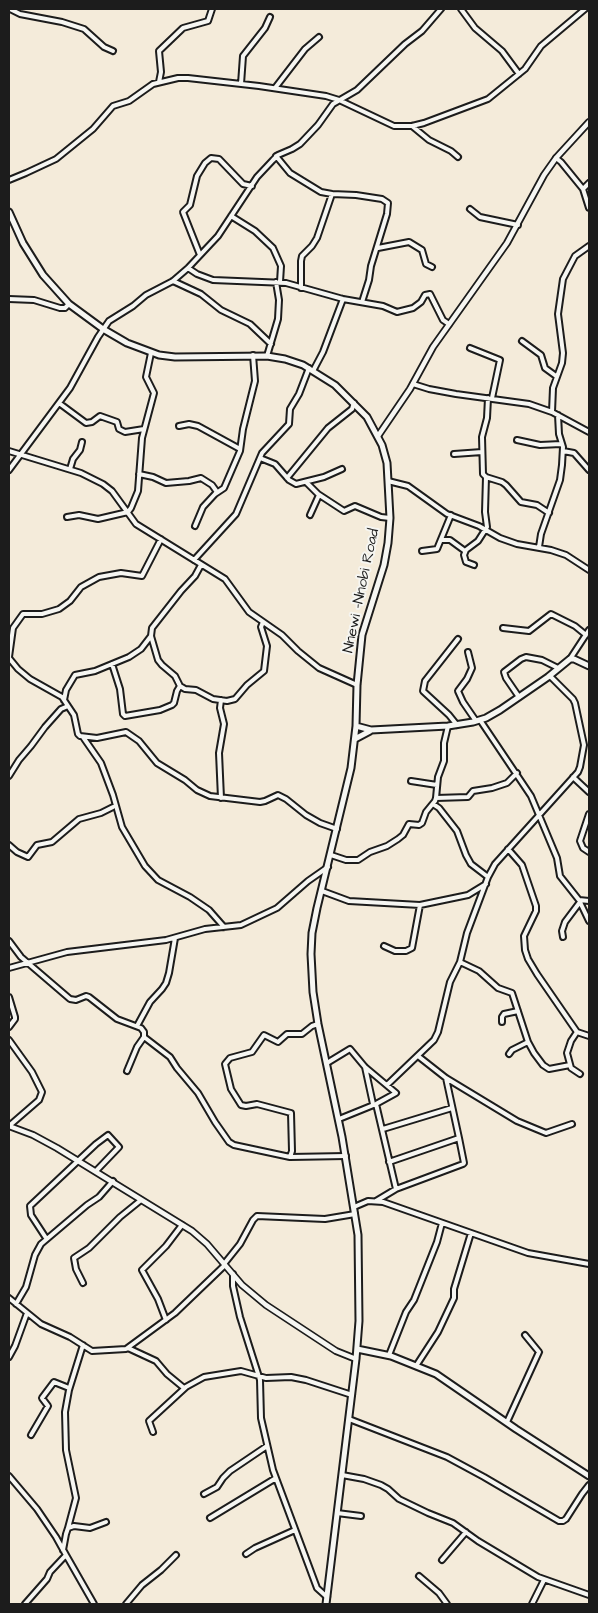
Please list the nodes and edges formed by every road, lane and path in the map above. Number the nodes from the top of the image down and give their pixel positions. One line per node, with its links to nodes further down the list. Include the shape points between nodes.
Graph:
1 (10, 9): 8 (street, via 84,29)
2 (212, 9): 10 (street, via 208,21 183,28 159,51)
3 (441, 9): 13 (street, via 427,26 357,90)
4 (461, 9): 9 (street)
5 (584, 9): 9 (street, via 541,46)
6 (270, 17): 11 (street, via 243,56)
7 (319, 37): 12 (street, via 305,49)
8 (113, 51)
9 (520, 74): 15 (street, via 488,99)
10 (159, 82): 11 (street, via 188,78); 19 (street, via 130,101 113,106 93,129 56,159)
11 (241, 84): 12 (street)
12 (275, 88): 13 (street)
13 (338, 100): 15 (street, via 394,126); 16 (street, via 300,144)
14 (589, 122): 18 (street)
15 (412, 126): 17 (street)
16 (276, 156): 21 (street); 23 (street, via 290,174)
17 (458, 157)
18 (556, 158): 22 (street); 28 (street, via 538,184)
19 (9, 180)
20 (589, 183): 22 (street)
21 (252, 186): 27 (street); 31 (street, via 243,184 219,159 211,158 205,163 197,176 190,205 183,212)
22 (583, 189): 24 (street)
23 (332, 194): 30 (street, via 388,202); 36 (street, via 317,238 302,256)
24 (589, 208)
25 (470, 209): 28 (street, via 484,218)
26 (9, 212): 40 (main road, Nnewi -Nnobi Road, via 43,275)
27 (231, 216): 31 (street); 35 (street, via 273,248 281,266)
28 (518, 225): 41 (street)
29 (589, 246): 50 (street, via 575,256 563,279 558,314 563,353)
30 (378, 248): 32 (street, via 409,242 422,250 426,264); 39 (street, via 370,266)
31 (200, 255): 33 (street)
32 (432, 267)
33 (188, 268): 34 (street); 35 (street, via 213,280)
34 (173, 281): 42 (street, via 146,295); 44 (street, via 250,324)
35 (278, 282): 36 (street); 44 (street, via 278,319)
36 (302, 288): 37 (street)
37 (343, 298): 39 (street); 49 (street, via 323,352)
38 (9, 299): 40 (street, via 34,300 60,308)
39 (362, 302): 41 (street, via 402,312 417,306 428,294 443,320)
40 (69, 304): 42 (main road, Nnewi -Nnobi Road)
41 (449, 324): 51 (street)
42 (102, 329): 46 (main road, Nnewi -Nnobi Road); 54 (street, via 76,378)
43 (522, 341): 50 (street, via 541,354 545,368)
44 (270, 344): 48 (street)
45 (470, 348): 52 (street, via 500,360)
46 (152, 353): 47 (main road, Nnewi -Nnobi Road, via 175,357); 60 (street, via 146,377 154,393)
47 (254, 355): 48 (main road, Nnewi -Nnobi Road); 66 (street, via 255,381)
48 (267, 356): 49 (main road, Nnewi -Nnobi Road, via 286,359)
49 (311, 370): 55 (main road, Nnewi -Nnobi Road, via 335,385); 72 (street, via 290,409 289,424)
50 (556, 376): 53 (street)
51 (413, 384): 52 (street); 62 (street)
52 (490, 398): 56 (street); 69 (street)
53 (552, 399): 56 (street); 57 (street)
54 (58, 403): 60 (street, via 86,423 100,416 117,422 124,432); 70 (street)
55 (354, 403): 62 (main road, Nnewi -Nnobi Road, via 367,416); 79 (street, via 352,409 328,428)
56 (545, 409): 57 (street)
57 (552, 412): 58 (street)
58 (558, 415): 61 (street); 65 (street)
59 (179, 426): 66 (street, via 198,426)
60 (144, 430): 77 (street)
61 (589, 432)
62 (378, 436): 80 (main road, Nnewi -Nnobi Road, via 387,463)
63 (517, 440): 65 (street, via 540,445)
64 (82, 442): 73 (street)
65 (561, 444): 68 (street)
66 (240, 449): 82 (street, via 224,488)
67 (9, 451): 70 (street)
68 (563, 451): 76 (street, via 574,453); 85 (street, via 560,480)
69 (482, 452): 71 (street); 78 (street)
70 (22, 454): 73 (street); 75 (street)
71 (454, 454)
72 (260, 458): 79 (street, via 275,464); 97 (street, via 236,514)
73 (70, 469): 84 (street, via 112,491)
74 (342, 469): 81 (street)
75 (9, 470)
76 (589, 470)
77 (139, 474): 82 (street, via 166,483 201,478); 84 (street, via 138,491)
78 (486, 477): 85 (street, via 502,482 521,502 537,505); 91 (street)
79 (287, 478): 81 (street, via 296,484)
80 (388, 481): 86 (street, via 408,486); 89 (main road, Nnewi -Nnobi Road)
81 (306, 482): 83 (street)
82 (217, 492): 90 (street, via 202,507)
83 (318, 494): 87 (street); 89 (street, via 344,511 355,506)
84 (128, 512): 88 (street, via 98,519 79,515); 92 (street, via 136,524)
85 (549, 513): 94 (street)
86 (450, 515): 91 (street); 93 (street)
87 (310, 516)
88 (67, 517)
89 (390, 518): 114 (main road, Nnewi -Nnobi Road, via 384,565 362,635)
90 (195, 526)
91 (486, 529): 94 (street, via 508,541); 96 (street)
92 (161, 539): 97 (street); 108 (street, via 142,576 121,573 99,577 81,587 70,601 59,608 42,614 23,614 13,628)
93 (441, 540): 95 (street, via 436,550); 96 (street, via 450,540)
94 (539, 547): 100 (street, via 566,555)
95 (422, 551)
96 (465, 552): 99 (street, via 465,560)
97 (194, 560): 98 (street)
98 (201, 565): 101 (street, via 225,579 249,612); 105 (street, via 156,622)
99 (474, 565)
100 (589, 570)
101 (263, 622): 114 (street, via 319,668); 118 (street, via 261,627 267,646 264,670 235,699)
102 (503, 628): 104 (street, via 529,631 551,614 570,622)
103 (589, 630): 104 (street)
104 (586, 635): 109 (street)
105 (151, 636): 110 (street, via 134,654); 115 (street, via 158,660)
106 (458, 640): 121 (street, via 422,691)
107 (468, 652): 120 (street, via 472,668 458,691 465,706)
108 (9, 657): 117 (street, via 30,679)
109 (570, 659): 111 (main road); 112 (main road)
110 (112, 664): 115 (street, via 125,716 172,705); 117 (street, via 76,675 66,690)
111 (589, 666)
112 (558, 668): 113 (main road); 116 (street, via 542,660 521,659 504,672)
113 (550, 676): 116 (main road); 129 (street, via 573,699 584,745 580,767)
114 (357, 685): 122 (main road, Nnewi -Nnobi Road)
115 (180, 686): 118 (street)
116 (519, 697): 120 (main road)
117 (64, 700): 119 (street)
118 (221, 700): 133 (street, via 224,724 220,753)
119 (68, 706): 125 (street, via 74,715 78,734); 128 (street, via 61,709 45,727)
120 (478, 720): 121 (main road); 127 (street)
121 (457, 725): 123 (main road)
122 (356, 726): 124 (main road); 126 (main road, Nnewi -Nnobi Road)
123 (448, 726): 124 (main road); 131 (street)
124 (372, 730): 126 (main road)
125 (83, 737): 133 (street, via 126,732 140,741 157,763 198,790); 152 (street, via 101,762 122,827 145,866 158,880 209,910)
126 (355, 739): 139 (main road, Nnewi -Nnobi Road)
127 (516, 773): 134 (street, via 507,784 473,790 468,797); 137 (street)
128 (9, 776)
129 (573, 777): 132 (street); 137 (street)
130 (411, 781): 131 (street)
131 (437, 785): 134 (street)
132 (589, 792)
133 (221, 798): 139 (street, via 265,802 278,795 306,815)
134 (436, 798): 135 (street)
135 (433, 804): 143 (street, via 421,824 409,824 403,835 387,846 355,861); 145 (street, via 457,831 471,864)
136 (113, 807): 140 (street, via 79,819 52,842 37,845 28,856)
137 (539, 814): 141 (street); 148 (street, via 557,858 560,876)
138 (589, 814): 142 (street, via 580,841)
139 (337, 829): 143 (main road, Nnewi -Nnobi Road)
140 (9, 845)
141 (508, 849): 145 (street); 166 (street, via 522,865 536,906 524,936 528,959)
142 (589, 852)
143 (331, 855): 144 (main road, Nnewi -Nnobi Road)
144 (328, 867): 147 (main road, Nnewi -Nnobi Road); 152 (street, via 276,908 241,925)
145 (488, 877): 146 (street)
146 (486, 884): 150 (street, via 468,895); 157 (street, via 467,933)
147 (322, 891): 150 (street, via 349,901); 163 (main road, Nnewi -Nnobi Road, via 310,954)
148 (580, 901): 149 (street); 151 (street); 153 (street, via 565,922)
149 (589, 901)
150 (420, 905): 156 (street, via 412,948 394,951)
151 (589, 920)
152 (224, 927): 154 (street)
153 (563, 937)
154 (176, 938): 158 (street, via 67,952); 164 (street, via 166,983 150,1002)
155 (9, 941): 158 (street)
156 (384, 946)
157 (460, 962): 161 (street, via 479,971 498,988 511,991); 172 (street, via 446,994 438,1032)
158 (29, 963): 159 (street); 164 (street, via 70,999 89,997 117,1019)
159 (9, 968)
160 (9, 997): 165 (street, via 15,1017)
161 (518, 1011): 162 (street, via 504,1014); 170 (street)
162 (502, 1022)
163 (318, 1024): 173 (main road, Nnewi -Nnobi Road); 188 (street, via 302,1034 287,1034 278,1042 264,1035 252,1052 230,1058 225,1064 231,1089 241,1105 257,1104 291,1113)
164 (137, 1026): 168 (street, via 144,1032)
165 (9, 1027)
166 (577, 1032): 167 (street); 174 (street, via 568,1047)
167 (589, 1036)
168 (144, 1037): 176 (street); 188 (street, via 170,1057 230,1142)
169 (9, 1040): 184 (street, via 42,1092 39,1100)
170 (528, 1042): 171 (street); 174 (street, via 549,1069)
171 (509, 1054)
172 (418, 1056): 178 (street); 179 (street)
173 (327, 1063): 175 (street, via 350,1049); 182 (main road, Nnewi -Nnobi Road)
174 (570, 1065): 177 (street)
175 (365, 1067): 179 (street); 180 (street)
176 (127, 1071)
177 (580, 1074)
178 (446, 1078): 181 (street); 183 (street, via 516,1121 544,1133)
179 (387, 1084): 180 (street, via 395,1094)
180 (374, 1104): 182 (street); 185 (street)
181 (452, 1108): 185 (street); 186 (street)
182 (339, 1119): 187 (main road, Nnewi -Nnobi Road)
183 (572, 1124)
184 (9, 1126): 189 (street, via 33,1135)
185 (383, 1129): 190 (street)
186 (458, 1138): 190 (street); 193 (street, via 464,1163)
187 (346, 1156): 188 (street); 196 (main road, Nnewi -Nnobi Road)
188 (290, 1157)
189 (79, 1161): 191 (street); 191 (street, via 108,1135 118,1148); 201 (street, via 29,1207)
190 (389, 1162): 193 (street)
191 (96, 1171): 192 (street)
192 (113, 1181): 194 (street); 201 (street, via 99,1197)
193 (396, 1189): 195 (street)
194 (142, 1200): 199 (street); 205 (street, via 74,1258)
195 (376, 1201): 196 (street); 198 (street)
196 (354, 1207): 197 (main road, Nnewi -Nnobi Road)
197 (355, 1214): 202 (street, via 325,1219 257,1216); 213 (main road, Nnewi -Nnobi Road, via 358,1235)
198 (442, 1223): 200 (street); 214 (street, via 414,1300)
199 (182, 1225): 202 (street, via 207,1244); 209 (street, via 142,1270)
200 (471, 1233): 203 (street, via 528,1253); 217 (street, via 454,1298 438,1332)
201 (46, 1238): 207 (street, via 35,1255 26,1287)
202 (224, 1264): 204 (street); 209 (street)
203 (589, 1264)
204 (232, 1274): 216 (street, via 266,1305 336,1351); 218 (street, via 240,1317)
205 (83, 1283)
206 (9, 1298): 207 (street)
207 (16, 1304): 208 (street)
208 (27, 1313): 211 (street, via 41,1324); 215 (street)
209 (166, 1320): 212 (street)
210 (525, 1335): 223 (street, via 540,1352)
211 (83, 1345): 212 (street, via 95,1352); 219 (street)
212 (128, 1348): 220 (street, via 156,1361 170,1377)
213 (357, 1349): 214 (main road); 216 (main road, Nnewi -Nnobi Road)
214 (389, 1355): 217 (main road)
215 (9, 1356)
216 (356, 1359): 221 (main road, Nnewi -Nnobi Road)
217 (416, 1366): 223 (main road, via 442,1378)
218 (259, 1376): 220 (street, via 235,1372 204,1377); 221 (street, via 306,1380); 226 (street, via 261,1418)
219 (69, 1388): 225 (street, via 54,1382 42,1398 48,1406); 237 (street, via 65,1412 66,1450 76,1498)
220 (186, 1388): 224 (street, via 149,1421)
221 (352, 1395): 222 (main road, Nnewi -Nnobi Road)
222 (349, 1419): 227 (main road, Nnewi -Nnobi Road); 231 (street, via 447,1458 563,1521)
223 (507, 1422): 229 (main road)
224 (153, 1432)
225 (31, 1435)
226 (267, 1446): 230 (street); 232 (street, via 230,1471 217,1487)
227 (342, 1475): 233 (main road, Nnewi -Nnobi Road); 239 (street, via 381,1485 399,1499)
228 (9, 1476): 240 (street)
229 (589, 1476)
230 (276, 1478): 235 (street); 238 (street)
231 (589, 1485)
232 (204, 1494)
233 (337, 1513): 234 (street); 248 (main road, Nnewi -Nnobi Road)
234 (361, 1516)
235 (210, 1518)
236 (106, 1522): 237 (street, via 90,1528)
237 (68, 1528): 240 (street)
238 (295, 1530): 241 (street); 248 (street, via 317,1588)
239 (466, 1532): 244 (street); 246 (street)
240 (63, 1550): 242 (street)
241 (246, 1554)
242 (66, 1555): 249 (street); 250 (street)
243 (176, 1555): 251 (street)
244 (442, 1560)
245 (419, 1576): 253 (street, via 439,1593)
246 (544, 1580): 247 (street); 254 (street)
247 (589, 1596)
248 (327, 1597): 252 (main road, Nnewi -Nnobi Road)
249 (26, 1604)
250 (94, 1604)
251 (126, 1604)
252 (326, 1604)
253 (446, 1604)
254 (532, 1604)

